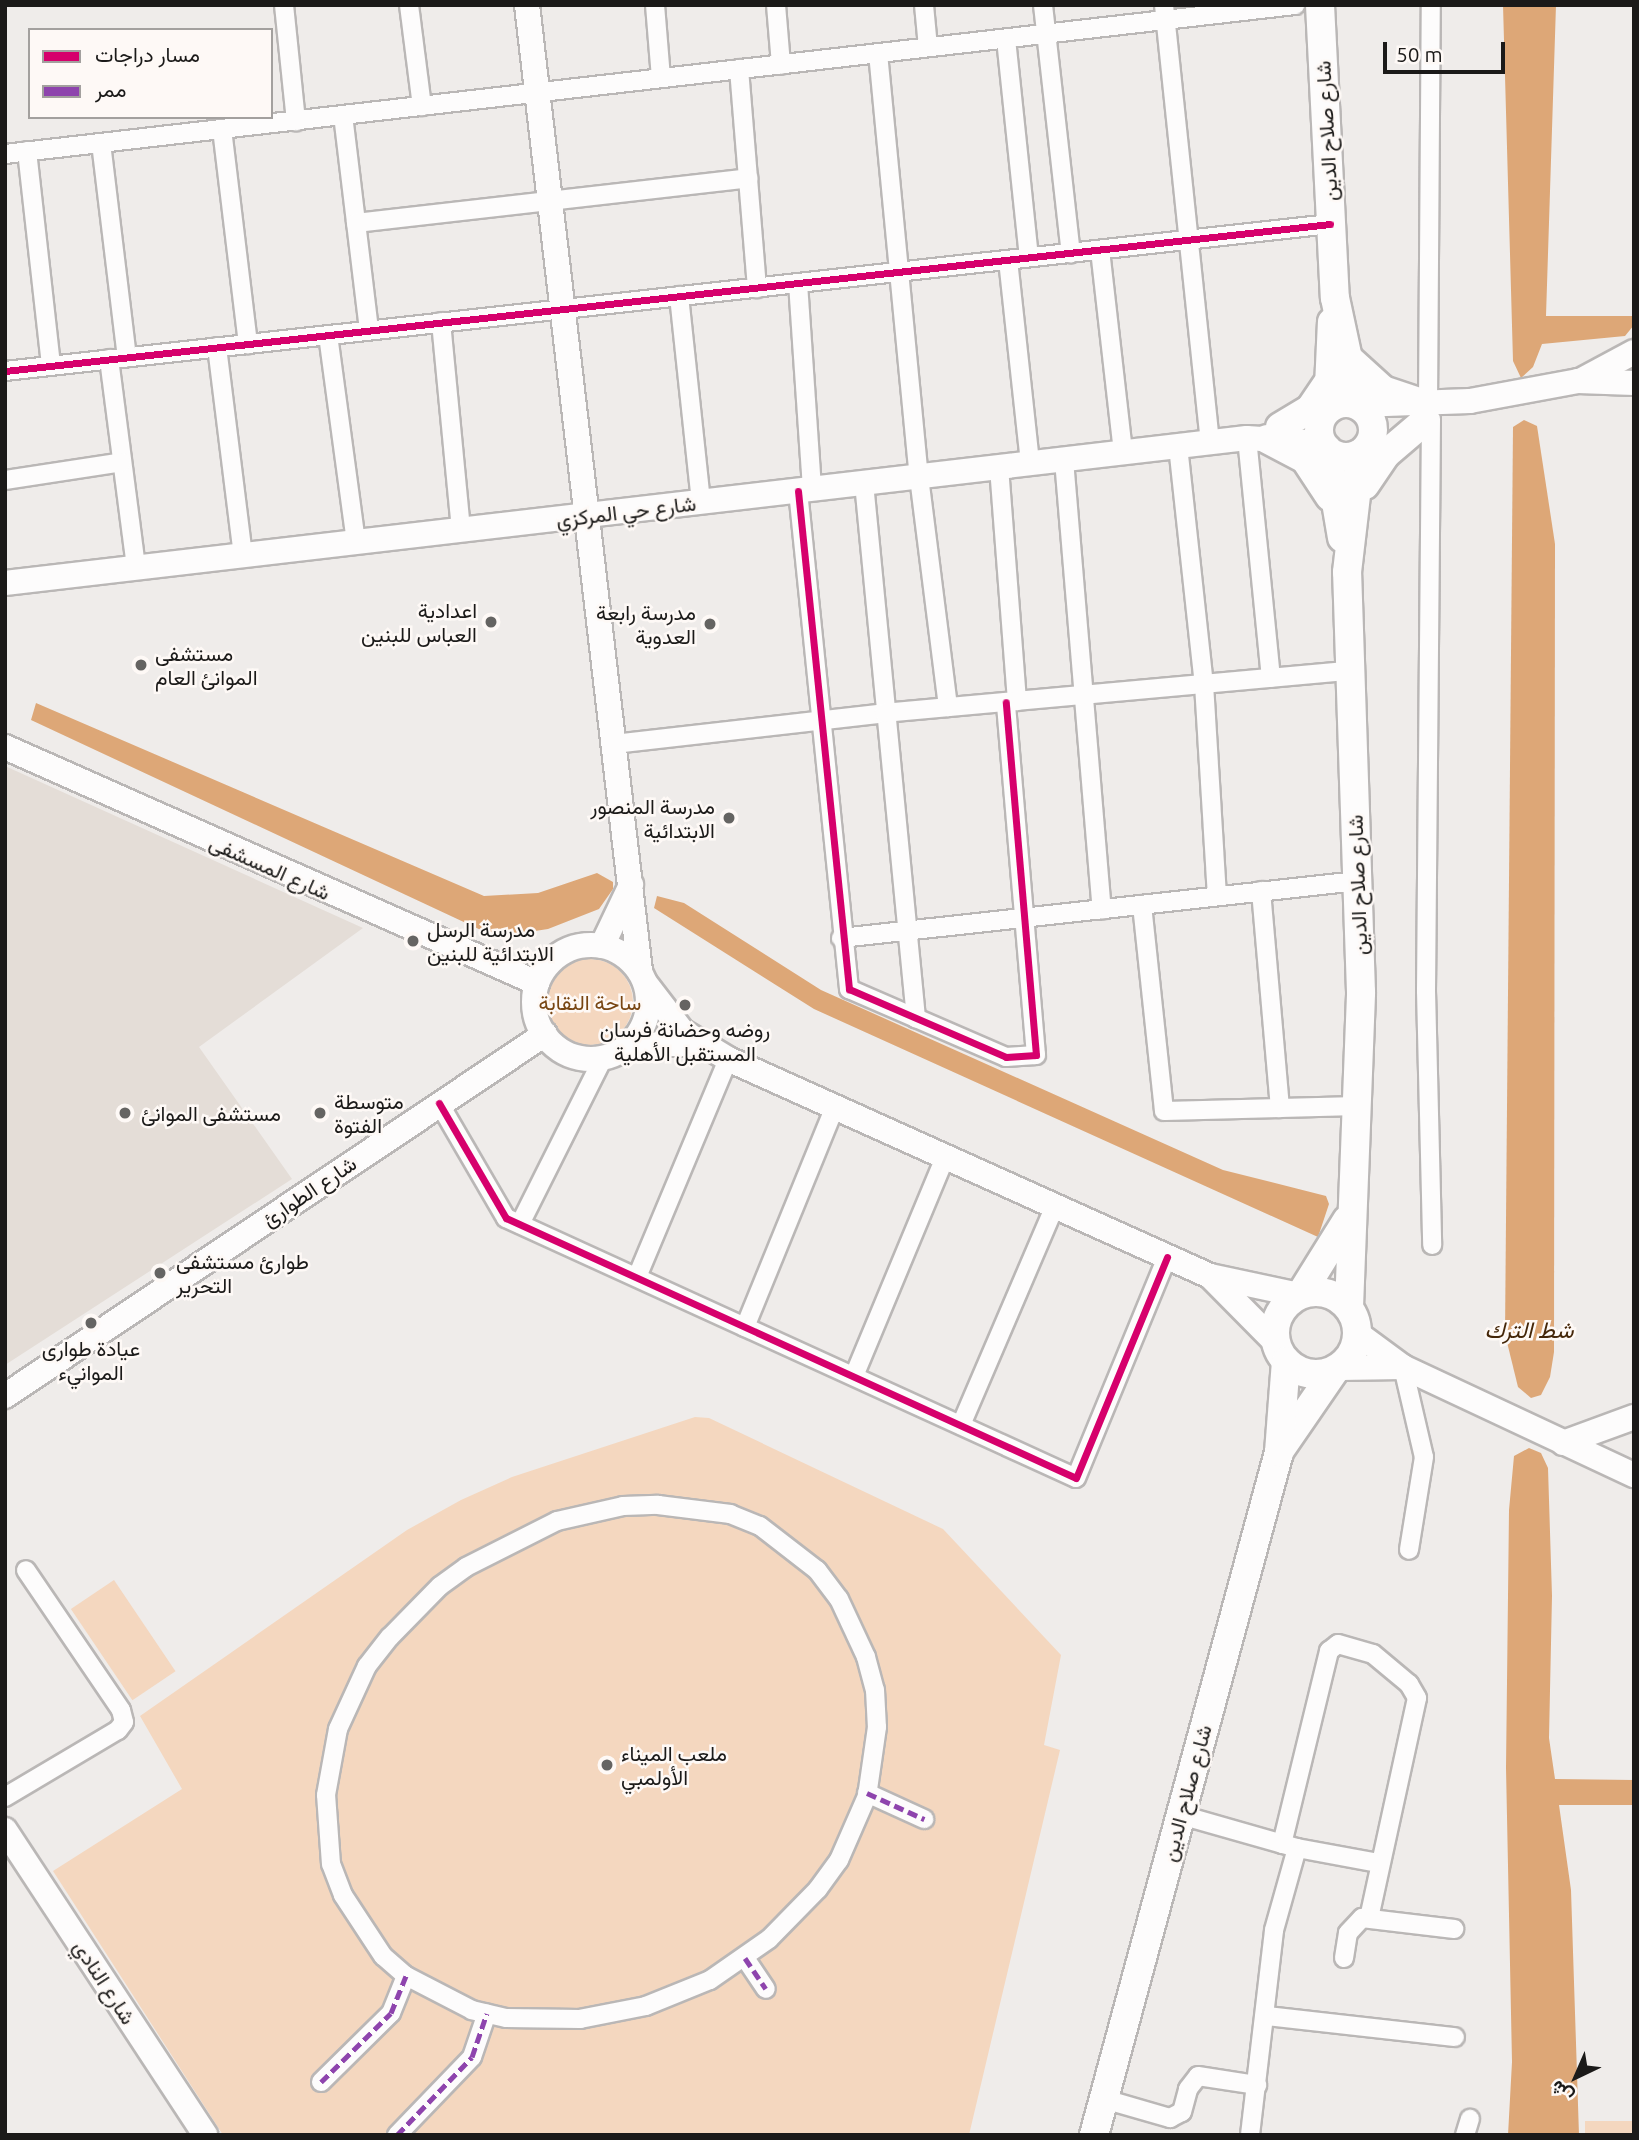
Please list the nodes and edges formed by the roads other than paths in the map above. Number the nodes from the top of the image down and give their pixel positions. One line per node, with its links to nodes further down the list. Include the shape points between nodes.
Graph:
1 (284, 5): 22 (street)
2 (409, 5): 20 (street)
3 (527, 5): 19 (street)
4 (655, 5): 18 (street)
5 (776, 5): 16 (street)
6 (924, 5): 14 (street)
7 (1043, 5): 12 (street)
8 (1296, 5): 11 (street)
9 (1321, 5): 30 (main road, شارع صلاح الدين)
10 (1431, 5): 56 (street)
11 (1165, 13): 12 (street); 31 (street)
12 (1046, 34): 13 (street); 33 (street)
13 (1006, 38): 14 (street); 34 (street)
14 (929, 47): 15 (street)
15 (878, 53): 16 (street); 36 (street)
16 (781, 65): 17 (street)
17 (739, 69): 18 (street); 27 (street)
18 (662, 78): 19 (street)
19 (537, 93): 20 (street); 28 (street)
20 (422, 106): 21 (street)
21 (342, 115): 22 (street); 29 (street)
22 (296, 121): 23 (street)
23 (222, 129): 24 (street); 45 (street)
24 (102, 143): 25 (street); 48 (street)
25 (27, 151): 26 (street); 50 (street)
26 (5, 154)
27 (748, 178): 28 (street); 38 (street)
28 (550, 201): 29 (street); 41 (street)
29 (356, 223): 43 (street)
30 (1330, 224): 31 (street); 40 (main road, شارع صلاح الدين)
31 (1189, 240): 32 (street); 59 (street)
32 (1100, 250): 33 (street); 62 (street)
33 (1071, 253): 34 (street)
34 (1029, 257): 35 (street)
35 (1008, 260): 36 (street); 65 (street)
36 (900, 272): 37 (street); 67 (street)
37 (798, 283): 38 (street); 70 (street)
38 (757, 288): 39 (street)
39 (680, 296): 41 (street); 71 (street)
40 (1335, 298): 49 (main road, شارع صلاح الدين); 52 (main road, شارع صلاح الدين)
41 (562, 309): 42 (street); 73 (street)
42 (441, 322): 43 (street); 74 (street)
43 (369, 330): 44 (street)
44 (328, 335): 45 (street); 75 (street)
45 (248, 344): 46 (street)
46 (217, 347): 48 (street); 76 (street)
47 (1634, 352): 53 (street)
48 (118, 358): 50 (street); 64 (street)
49 (1348, 358): 55 (main road, شارع صلاح الدين); 56 (main road, via 1383,390)
50 (51, 365): 51 (street)
51 (5, 370)
52 (1328, 379): 57 (main road, شارع صلاح الدين); 58 (main road, via 1310,409)
53 (1578, 381): 54 (street); 56 (street)
54 (1634, 383)
55 (1359, 405): 56 (street); 57 (main road, via 1343,402); 61 (main road, via 1373,423 1372,439)
56 (1425, 412): 61 (street); 72 (main road); 114 (street, via 1426,991)
57 (1325, 430): 58 (street, شارع حي المركزي); 61 (main road, via 1347,457); 72 (main road, شارع صلاح الدين)
58 (1265, 435): 59 (street, شارع حي المركزي); 72 (main road, via 1305,459); 80 (street)
59 (1210, 443): 60 (street, شارع حي المركزي)
60 (1178, 446): 62 (street, شارع حي المركزي); 81 (street)
61 (1362, 452): 72 (main road, شارع صلاح الدين)
62 (1124, 453): 63 (street, شارع حي المركزي)
63 (1063, 460): 65 (street, شارع حي المركزي); 82 (street)
64 (122, 462): 68 (street); 77 (street)
65 (1030, 464): 66 (street, شارع حي المركزي)
66 (999, 467): 67 (street, شارع حي المركزي); 83 (street)
67 (919, 477): 69 (street, شارع حي المركزي); 84 (street)
68 (5, 480)
69 (864, 483): 70 (street, شارع حي المركزي); 85 (street)
70 (805, 490): 71 (street, شارع حي المركزي); 86 (street)
71 (701, 502): 73 (street, شارع حي المركزي)
72 (1345, 508): 79 (main road, شارع صلاح الدين)
73 (587, 515): 74 (street, شارع حي المركزي); 87 (street)
74 (461, 530): 75 (street, شارع حي المركزي)
75 (356, 542): 76 (street, شارع حي المركزي)
76 (243, 556): 77 (street, شارع حي المركزي)
77 (136, 568): 78 (street, شارع حي المركزي)
78 (5, 583)
79 (1348, 671): 80 (street); 89 (main road, شارع صلاح الدين)
80 (1271, 678): 81 (street)
81 (1204, 684): 82 (street); 92 (street)
82 (1087, 695): 83 (street); 94 (street)
83 (1012, 701): 84 (street); 95 (street)
84 (948, 707): 85 (street)
85 (884, 713): 86 (street); 96 (street)
86 (820, 720): 87 (street); 97 (street)
87 (614, 744): 90 (street)
88 (5, 747): 100 (street, شارع المسشفى)
89 (1357, 881): 91 (street); 107 (main road, شارع صلاح الدين, via 1361,992)
90 (631, 884): 98 (street); 99 (street)
91 (1262, 891): 92 (street); 109 (street)
92 (1217, 896): 93 (street)
93 (1142, 905): 94 (street); 109 (street, via 1164,1111)
94 (1102, 909): 95 (street)
95 (1024, 918): 96 (street); 101 (street, via 1036,1055 1006,1057)
96 (906, 931): 97 (street); 101 (street)
97 (841, 938): 101 (street, via 849,989)
98 (602, 946): 99 (street, via 629,959); 100 (street, via 570,949 544,969)
99 (643, 978): 103 (street, via 668,1017); 104 (street, via 645,1022)
100 (537, 983): 102 (street, via 536,1010)
101 (916, 1018)
102 (545, 1034): 104 (street, via 570,1055); 106 (street, شارع الطوارئ)
103 (698, 1044): 104 (street, via 659,1044); 105 (street)
104 (612, 1054): 113 (street)
105 (728, 1059): 108 (street); 117 (street)
106 (439, 1103): 113 (street, via 506,1218); 126 (street, شارع الطوارئ)
107 (1358, 1106): 109 (street); 111 (main road, شارع صلاح الدين)
108 (835, 1107): 110 (street); 120 (street)
109 (1280, 1108)
110 (945, 1157): 112 (street); 125 (street)
111 (1356, 1198): 118 (main road, شارع صلاح الدين, via 1341,1235); 119 (main road, شارع صلاح الدين)
112 (1055, 1206): 115 (street); 128 (street)
113 (520, 1224): 117 (street)
114 (1432, 1245)
115 (1167, 1256): 116 (street); 128 (street, via 1076,1478)
116 (1210, 1276): 118 (street); 122 (street)
117 (637, 1278): 120 (street)
118 (1300, 1294): 119 (main road, via 1326,1292); 122 (main road, via 1278,1315)
119 (1349, 1307): 121 (main road)
120 (745, 1327): 125 (street)
121 (1358, 1334): 123 (street); 124 (main road, via 1355,1347)
122 (1281, 1352): 124 (main road, via 1309,1374); 130 (main road, شارع صلاح الدين)
123 (1402, 1367): 124 (street); 129 (street); 132 (street, via 1424,1457)
124 (1337, 1369): 130 (main road, شارع صلاح الدين)
125 (854, 1377): 128 (street)
126 (5, 1396)
127 (1634, 1418): 129 (street)
128 (961, 1425)
129 (1563, 1443): 131 (street)
130 (1279, 1452): 136 (main road, شارع صلاح الدين)
131 (1634, 1475)
132 (1409, 1550)
133 (26, 1570): 135 (street, via 124,1721 118,1730)
134 (867, 1793): 137 (street); 143 (street, via 839,1860 818,1889); 145 (street, via 877,1727 866,1657 839,1599 817,1570 790,1546 760,1526 693,1507 623,1506 557,1521 467,1567 413,1611 367,1667 338,1729 326,1796 331,1864 362,1926 383,1956)
135 (5, 1797)
136 (1181, 1815): 139 (street); 152 (main road, شارع صلاح الدين)
137 (925, 1819)
138 (5, 1830): 153 (street, شارع النادي)
139 (1290, 1846): 140 (street); 140 (street, via 1329,1651 1338,1644 1373,1654 1409,1684 1417,1698); 148 (street)
140 (1378, 1863): 141 (street)
141 (1368, 1918): 142 (street); 144 (street, via 1353,1923)
142 (1454, 1929)
143 (745, 1958): 146 (street); 147 (street, via 677,1997 624,2011 542,2020)
144 (1344, 1958)
145 (406, 1976): 147 (street, via 440,1996); 150 (street, via 391,2013)
146 (766, 1989)
147 (487, 2013): 154 (street, via 472,2057)
148 (1267, 2016): 149 (street); 151 (street)
149 (1455, 2037)
150 (321, 2082)
151 (1257, 2085): 152 (street, via 1198,2076 1188,2089 1182,2112 1170,2118); 156 (street)
152 (1104, 2099): 155 (main road, شارع صلاح الدين)
153 (205, 2135)
154 (397, 2135)
155 (1094, 2135)
156 (1250, 2135)

